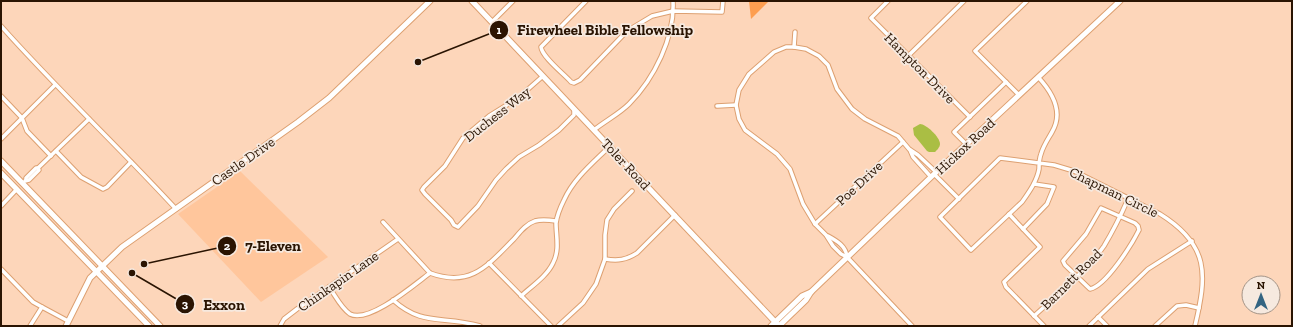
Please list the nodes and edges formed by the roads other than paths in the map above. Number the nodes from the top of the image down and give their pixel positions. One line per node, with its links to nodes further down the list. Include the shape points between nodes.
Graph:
1 (430, 1): 49 (street, Castle Drive, via 329,98)
2 (472, 1): 12 (street, Toler Road)
3 (513, 1): 12 (street)
4 (586, 1): 11 (street, via 541,47 547,57 574,83 580,80 627,31 652,16)
5 (673, 1): 11 (street)
6 (723, 1): 11 (street, via 722,12)
7 (888, 1): 16 (street, Hampton Drive, via 871,18)
8 (964, 1): 16 (street)
9 (1027, 1): 19 (street, via 974,51)
10 (1120, 1): 18 (street, Hickox Road)
11 (673, 11): 29 (street, via 664,50 650,78 629,104)
12 (492, 22): 17 (street, Toler Road)
13 (1, 26): 20 (street)
14 (795, 32): 15 (street)
15 (794, 47): 23 (street, via 774,52 749,74 739,90); 31 (street, via 806,49 819,56 828,66 837,89 852,109 865,119 898,136)
16 (908, 56): 26 (street, Hampton Drive)
17 (543, 76): 25 (street, Toler Road); 25 (street, Duchess Way, via 518,98 489,116 463,138 445,166 422,190 456,227 478,206 506,169 559,130 574,115)
18 (1038, 77): 21 (street, Hickox Road); 38 (street, via 1055,99 1057,119 1043,146)
19 (1006, 82): 21 (street); 26 (street)
20 (56, 85): 27 (street); 28 (street)
21 (1019, 95): 32 (street, Hickox Road)
22 (1, 96): 27 (street)
23 (736, 105): 24 (street); 55 (street, via 745,130 777,154 790,169 803,204)
24 (717, 106)
25 (574, 109): 29 (street, Toler Road)
26 (970, 117): 32 (street, via 954,132)
27 (22, 118): 30 (street); 35 (street, via 27,131)
28 (89, 119): 34 (street); 37 (street)
29 (594, 130): 33 (street, Toler Road)
30 (1, 138)
31 (903, 142): 40 (street, via 913,157); 55 (street, Poe Drive)
32 (966, 144): 40 (street, Hickox Road)
33 (610, 146): 51 (street, Toler Road); 54 (street, via 574,181)
34 (56, 151): 35 (street); 37 (street, via 81,177 103,189)
35 (51, 156): 41 (street)
36 (1, 162): 41 (street)
37 (131, 162): 49 (street)
38 (1039, 163): 42 (street); 45 (street, Chapman Circle, via 1000,158); 46 (street, Chapman Circle, via 1074,171)
39 (1, 173): 43 (street)
40 (934, 174): 45 (street); 60 (street, Hickox Road)
41 (24, 182): 48 (street)
42 (1034, 184): 50 (street, via 1022,202); 56 (street, via 1054,187 1047,204)
43 (17, 189): 47 (street); 48 (street, via 23,189); 65 (street)
44 (632, 191): 61 (street, via 607,220)
45 (958, 199): 50 (street, Chapman Circle, via 940,217 971,250)
46 (1128, 199): 52 (street, Barnett Road); 59 (street, Chapman Circle, via 1174,223)
47 (1, 206)
48 (44, 206): 63 (street)
49 (176, 209): 63 (street, Castle Drive, via 131,240)
50 (1009, 214): 56 (street)
51 (675, 215): 61 (street, via 631,257 622,260); 78 (street, Toler Road)
52 (1120, 217): 67 (street, Barnett Road, via 1103,247); 67 (street, via 1101,208 1086,234 1063,261); 67 (street, via 1138,226 1139,230 1124,255 1094,289 1090,289)
53 (383, 222): 58 (street)
54 (556, 222): 62 (street, via 540,220 529,224); 69 (street, via 558,242 554,262 550,269)
55 (816, 224): 57 (street)
56 (1023, 229): 74 (street, via 1040,247 1004,282)
57 (826, 235): 60 (street, via 841,254); 60 (street, via 838,241 846,250)
58 (398, 239): 66 (street); 68 (street, Chinkapin Lane)
59 (1192, 241): 72 (street, Chapman Circle, via 1203,267); 75 (street, via 1148,269)
60 (847, 257): 78 (street, Hickox Road, via 811,292 802,296); 87 (street)
61 (605, 259): 85 (street, via 590,294)
62 (489, 263): 66 (street, via 466,277 445,277); 69 (street)
63 (101, 266): 65 (street, Castle Drive); 81 (street)
64 (1, 269): 71 (street)
65 (97, 271): 76 (street, Castle Drive, via 90,278); 80 (street)
66 (430, 273): 70 (street)
67 (1076, 276): 74 (street, Barnett Road)
68 (329, 287): 70 (street, via 346,310 353,315 370,313); 82 (street, Chinkapin Lane, via 287,316)
69 (521, 296): 84 (street)
70 (393, 300): 73 (street)
71 (42, 308): 76 (street); 79 (street)
72 (1199, 308): 91 (street, via 1177,306); 92 (street, Chapman Circle)
73 (407, 316)
74 (1034, 316): 88 (street)
75 (1098, 317): 89 (street); 90 (street)
76 (67, 323)
77 (437, 324): 83 (street, via 464,323)
78 (778, 325): 86 (street, Hickox Road)
79 (30, 326)
80 (149, 326)
81 (160, 326)
82 (280, 326)
83 (480, 326)
84 (551, 326)
85 (558, 326)
86 (771, 326)
87 (912, 326)
88 (1044, 326)
89 (1089, 326)
90 (1107, 326)
91 (1156, 326)
92 (1196, 326)

